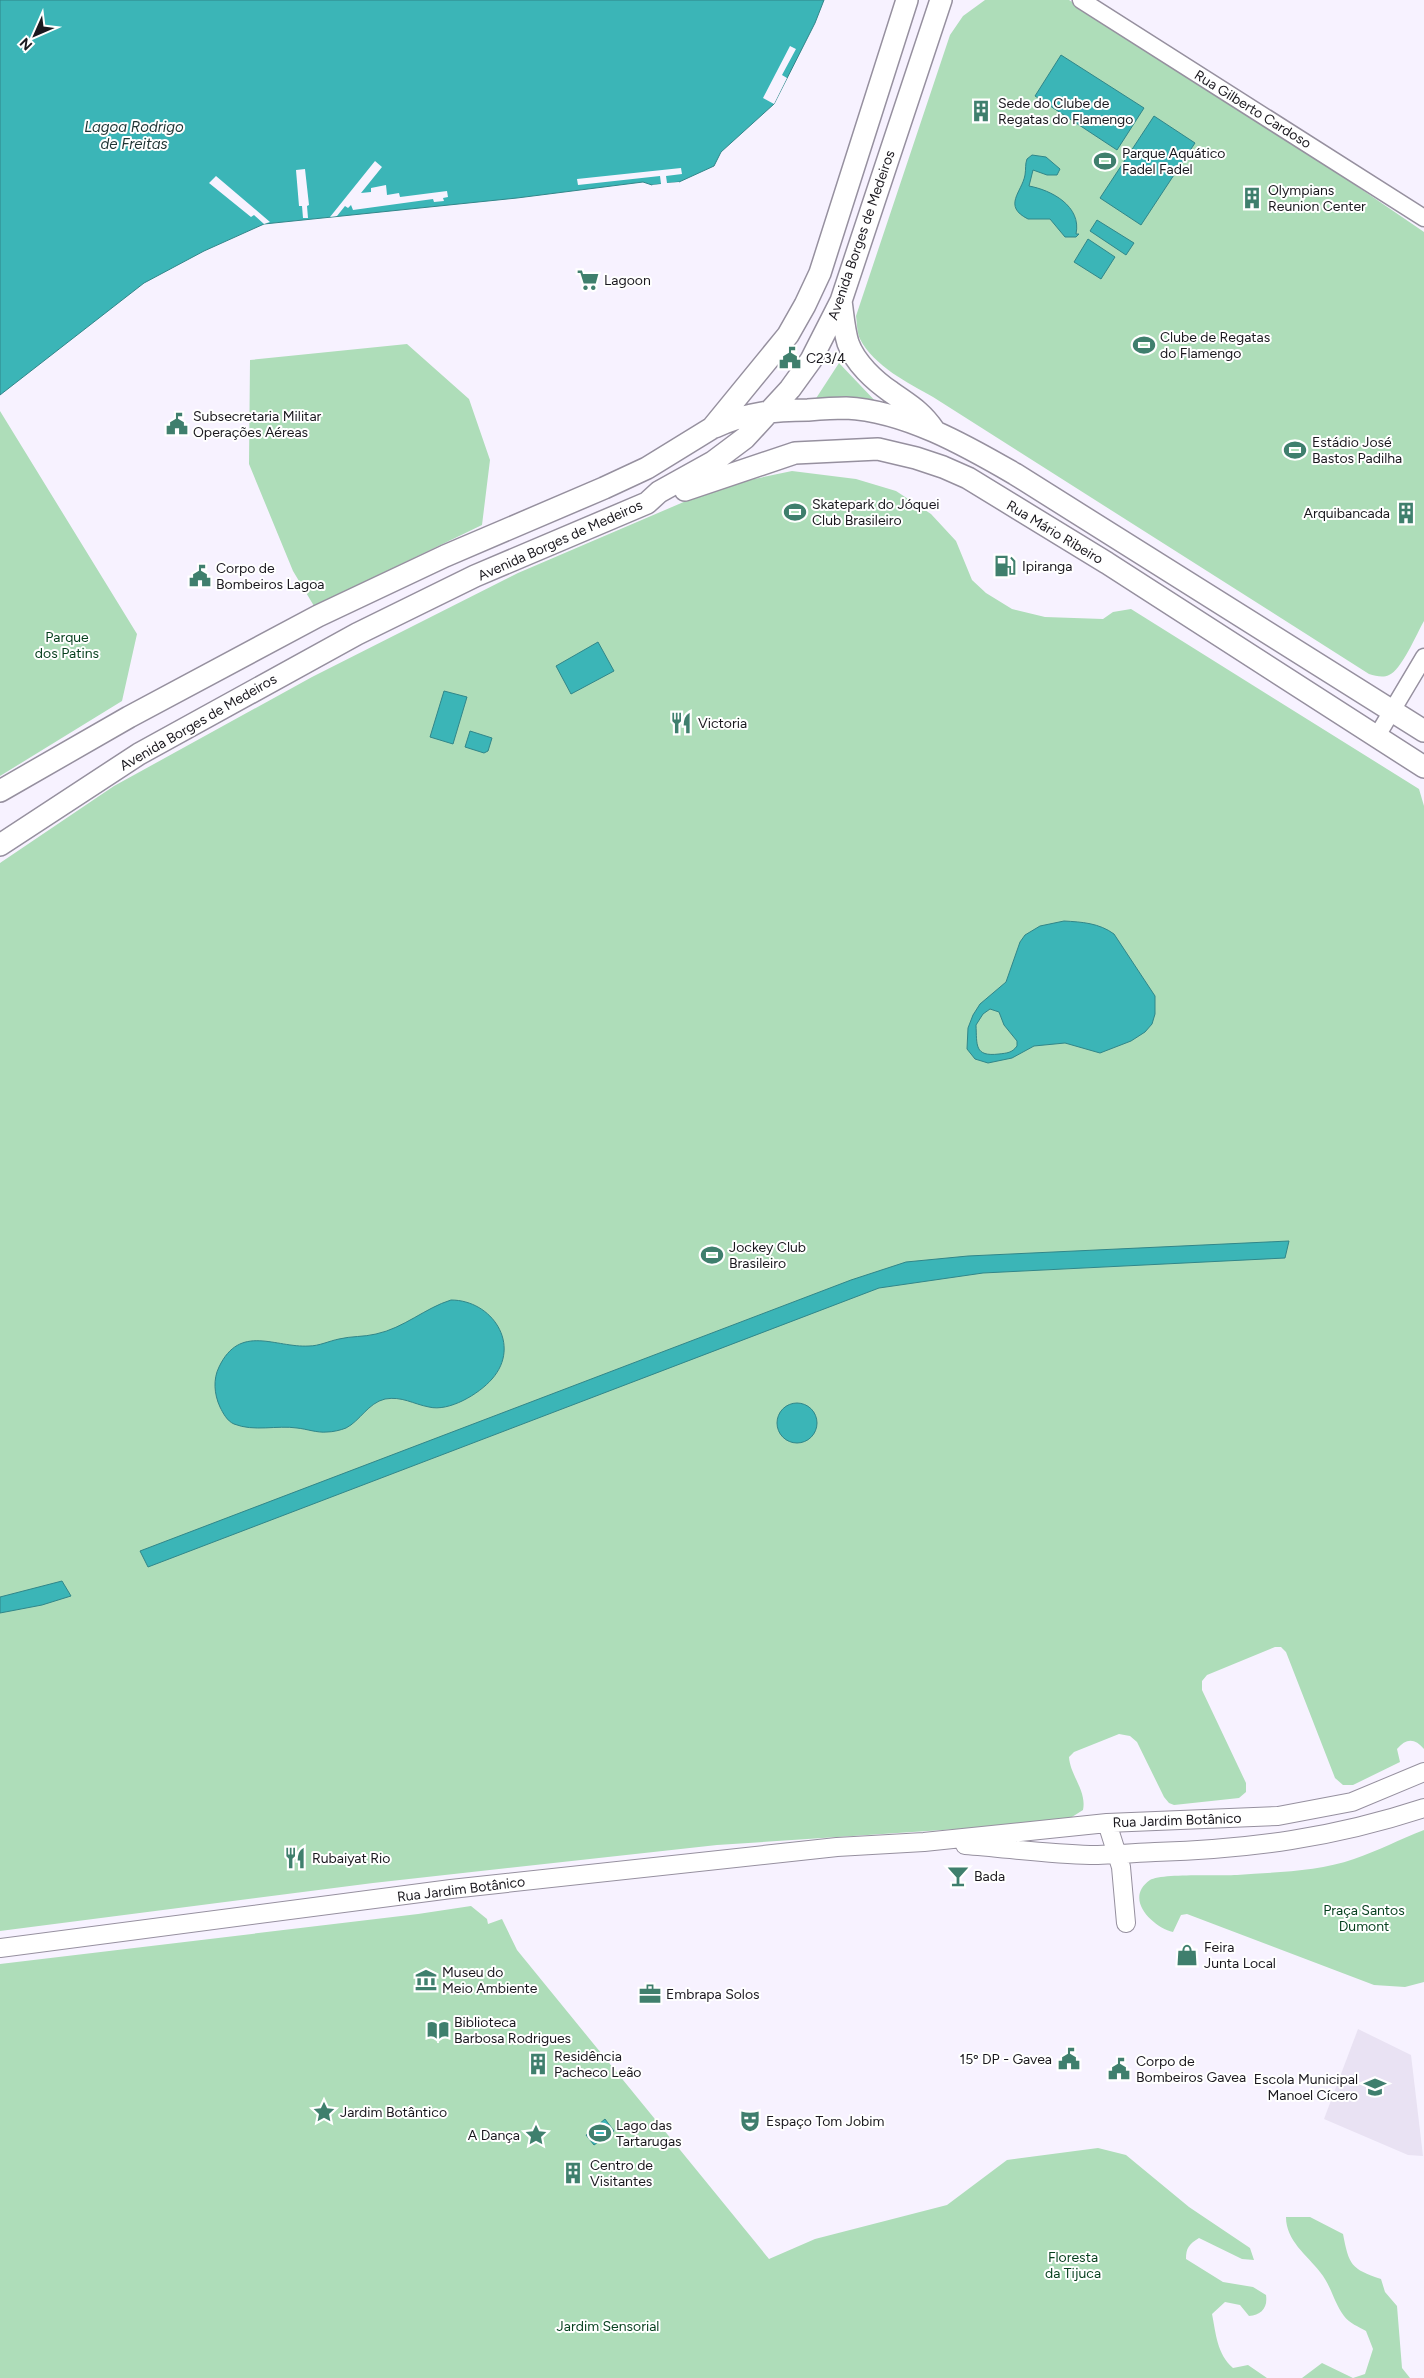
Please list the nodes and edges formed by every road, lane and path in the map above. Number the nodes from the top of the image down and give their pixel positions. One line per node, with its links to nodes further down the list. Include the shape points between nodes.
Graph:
1 (907, 0): 7 (highway, Avenida Borges de Medeiros, via 820,273 788,335)
2 (1081, 0): 4 (street, Rua Gilberto Cardoso)
3 (943, 4): 5 (highway, Avenida Borges de Medeiros)
4 (1424, 218)
5 (841, 301): 6 (highway, Avenida Borges de Medeiros, via 811,360); 8 (highway, via 848,344 854,354 878,382 912,405)
6 (768, 411): 7 (highway, Rua Mário Ribeiro); 8 (highway, Rua Mário Ribeiro, via 846,408); 9 (highway, Avenida Borges de Medeiros, via 736,445)
7 (712, 428): 15 (highway, Avenida Borges de Medeiros, via 647,468 453,552 318,616 129,717)
8 (934, 430): 11 (highway, Rua Mário Ribeiro, via 1023,479)
9 (646, 503): 13 (highway, Rua Mário Ribeiro, via 795,453 878,449 916,458 968,478); 16 (highway, Avenida Borges de Medeiros, via 475,576 357,634 140,754)
10 (1424, 657): 11 (street)
11 (1391, 711): 12 (highway, Rua Mário Ribeiro); 13 (street)
12 (1424, 731)
13 (1377, 736): 14 (highway, Rua Mário Ribeiro)
14 (1424, 767)
15 (0, 791)
16 (0, 845)
17 (1424, 1772): 19 (main road, Rua Jardim Botânico, via 1352,1802 1278,1816)
18 (1424, 1808): 21 (main road, Rua Jardim Botânico, via 1327,1835 1262,1845)
19 (1107, 1823): 20 (main road, Rua Jardim Botânico); 21 (main road)
20 (924, 1842): 21 (main road, Rua Jardim Botânico, via 1090,1855); 23 (main road, Rua Jardim Botânico, via 837,1847 451,1889)
21 (1118, 1854): 22 (main road)
22 (1126, 1923)
23 (0, 1948)

